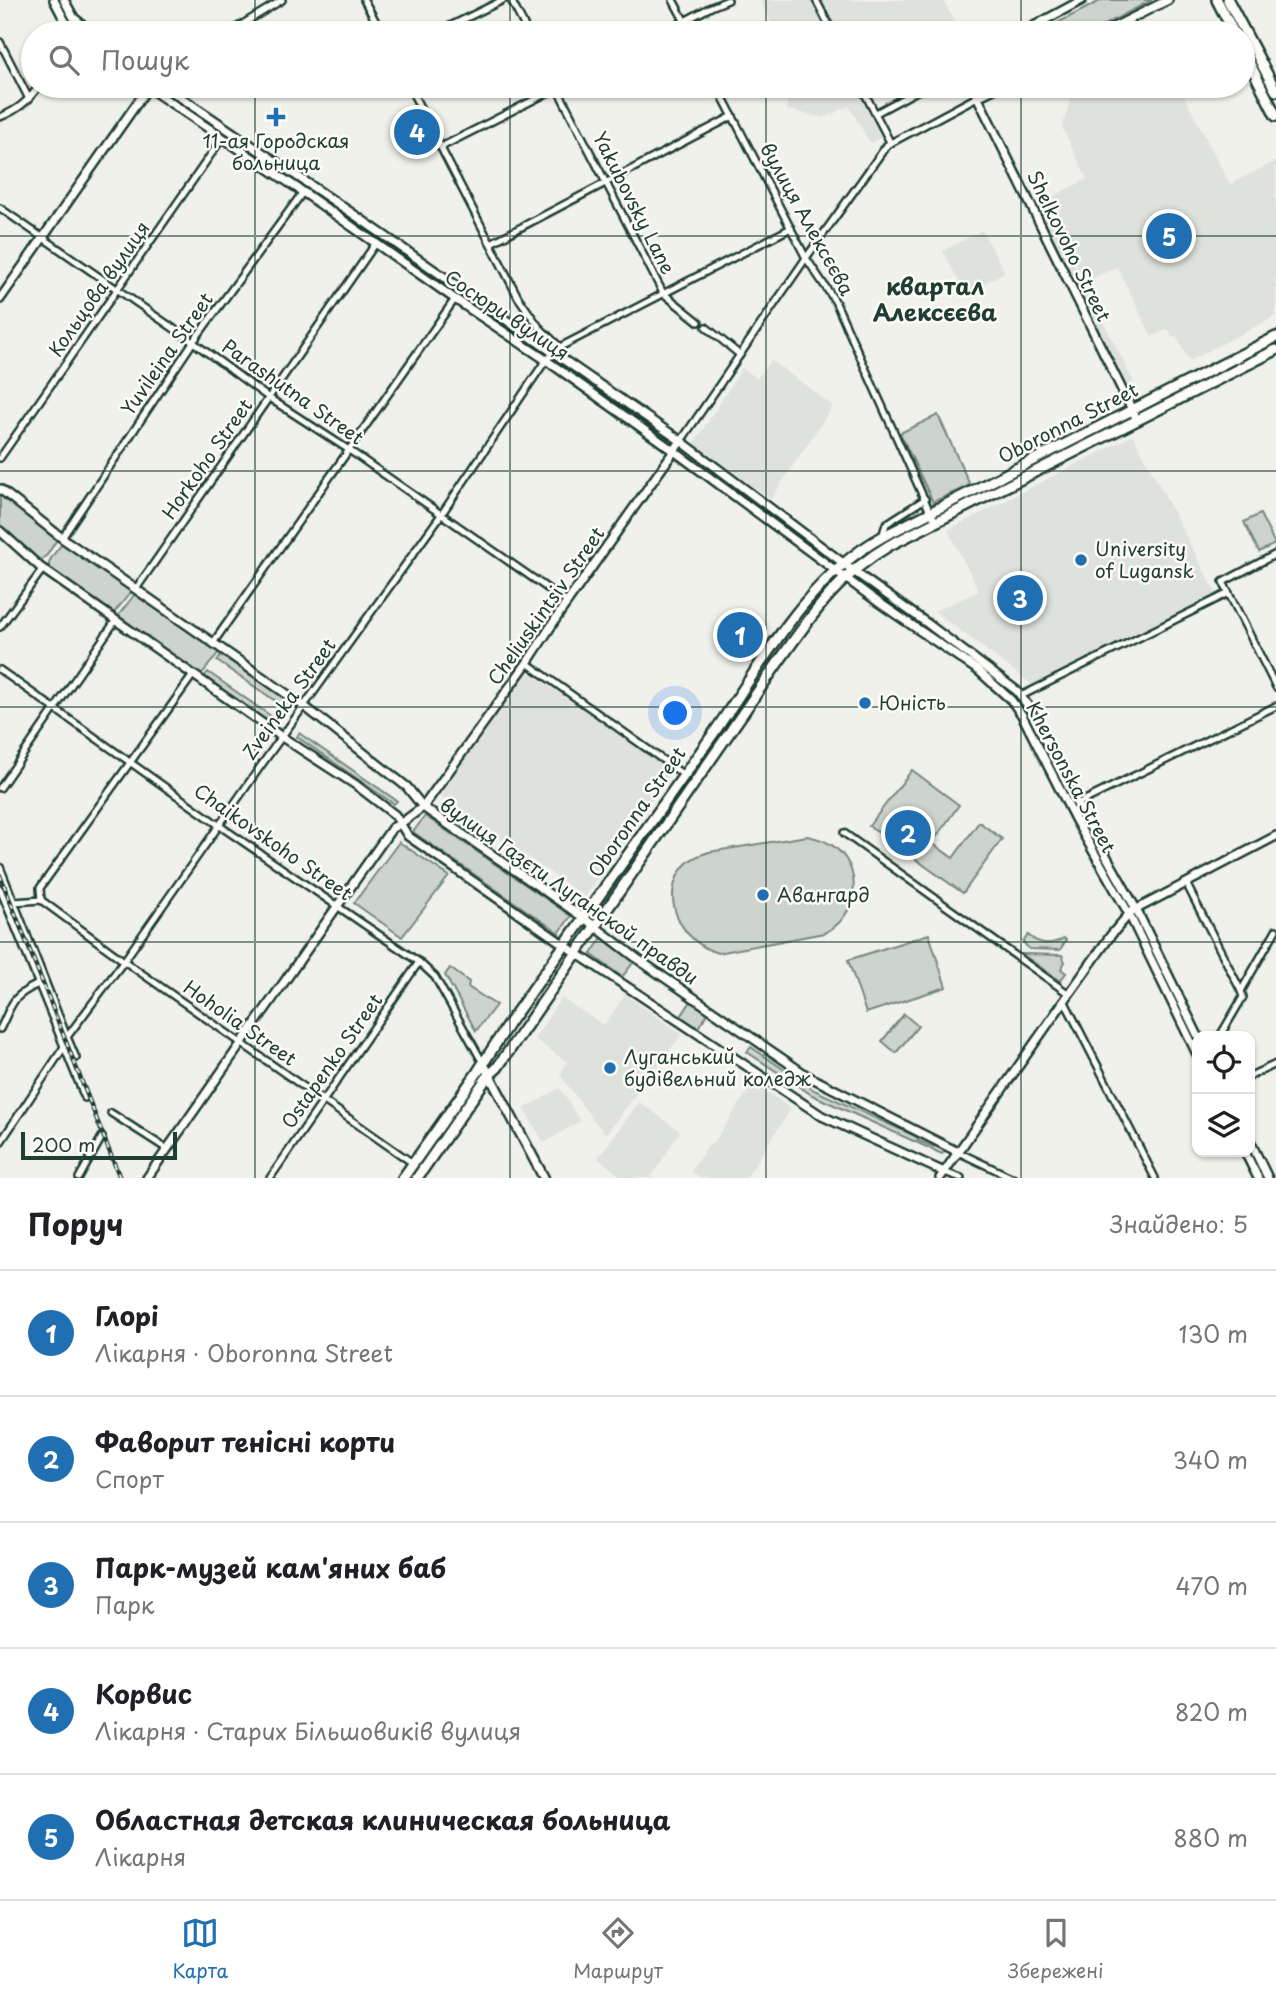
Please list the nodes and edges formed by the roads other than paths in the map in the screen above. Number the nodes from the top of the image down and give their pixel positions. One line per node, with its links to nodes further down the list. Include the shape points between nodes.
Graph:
1 (54, 0): 14 (street)
2 (64, 0): 15 (street)
3 (282, 0): 16 (street)
4 (364, 0): 17 (street)
5 (503, 0): 18 (street)
6 (511, 0): 19 (street)
7 (673, 0): 20 (street)
8 (728, 0): 21 (street)
9 (816, 0): 22 (street)
10 (1082, 0): 23 (street)
11 (1168, 0): 24 (street)
12 (1217, 0): 25 (main road)
13 (1228, 0): 26 (main road)
14 (65, 21)
15 (78, 21)
16 (248, 21)
17 (375, 21)
18 (460, 21)
19 (522, 21)
20 (684, 21)
21 (687, 21)
22 (827, 21)
23 (1043, 21)
24 (1126, 21)
25 (1228, 21)
26 (1239, 21)
27 (0, 42): 30 (street)
28 (1255, 51): 31 (main road)
29 (1255, 74): 46 (main road)
30 (21, 83)
31 (1276, 91)
32 (140, 98): 55 (street)
33 (166, 98): 48 (street, Сосюри вулиця)
34 (181, 98): 69 (street, Сосюри вулиця)
35 (415, 98): 50 (street)
36 (537, 98): 50 (street)
37 (564, 98): 51 (street, Yakubovsky Lane)
38 (723, 98): 45 (street, вулиця Алексєєва)
39 (868, 98): 44 (street)
40 (904, 98): 44 (street)
41 (975, 98): 49 (street, Cheliuskintsiv Street)
42 (977, 98): 73 (street, Shelkovoho Street)
43 (29, 99): 47 (street)
44 (876, 113): 49 (street)
45 (733, 116): 51 (street); 54 (street, вулиця Алексєєва)
46 (1276, 116)
47 (0, 117)
48 (223, 137): 52 (street, Сосюри вулиця); 59 (street, Кольцова вулиця)
49 (890, 142): 58 (street, Cheliuskintsiv Street)
50 (441, 147): 57 (street)
51 (606, 183): 57 (street); 60 (street, Yakubovsky Lane)
52 (303, 192): 56 (street, Сосюри вулиця); 66 (street, Yuvileina Street)
53 (0, 208): 55 (street, Parashutna Street)
54 (790, 228): 58 (street, вулиця Алексєєва); 60 (street)
55 (44, 238): 59 (street, Parashutna Street); 61 (street)
56 (376, 243): 62 (street, Сосюри вулиця); 72 (street, Horkoho Street)
57 (491, 243): 67 (street, via 518,297 538,327)
58 (806, 257): 70 (street, Cheliuskintsiv Street); 80 (street, вулиця Алексєєва, via 835,301)
59 (117, 289): 66 (street, Parashutna Street); 78 (street, Кольцова вулиця)
60 (663, 293): 63 (street, Yakubovsky Lane); 67 (street)
61 (0, 299)
62 (455, 299): 71 (street, Сосюри вулиця); 76 (street)
63 (699, 322)
64 (706, 327): 70 (street)
65 (1276, 337): 73 (main road, Oboronna Street)
66 (193, 342): 72 (street, Parashutna Street); 86 (street, Yuvileina Street)
67 (560, 347): 69 (street, Zveineka Street)
68 (1276, 350): 74 (main road, Oboronna Street)
69 (553, 353): 71 (street, Zveineka Street); 75 (street, Сосюри вулиця)
70 (740, 355): 75 (street, Cheliuskintsiv Street)
71 (546, 360): 77 (street, Сосюри вулиця); 82 (street, Zveineka Street)
72 (269, 398): 76 (street, Parashutna Street); 93 (street, Horkoho Street)
73 (1132, 410): 74 (street, Shelkovoho Street); 81 (main road, Oboronna Street)
74 (1137, 420): 83 (main road, Oboronna Street)
75 (681, 441): 77 (street, Cheliuskintsiv Street); 88 (street, Сосюри вулиця)
76 (349, 450): 82 (street, Parashutna Street); 98 (street)
77 (674, 451): 90 (street, Сосюри вулиця); 95 (street, Cheliuskintsiv Street)
78 (0, 458)
79 (0, 489): 86 (street, вулиця Газєти Луганской правди)
80 (925, 499): 81 (street, вулиця Алексєєва); 85 (street, via 886,524)
81 (930, 512): 83 (street, вулиця Алексєєва); 85 (main road, Oboronna Street)
82 (440, 515): 95 (street, Parashutna Street); 104 (street, Zveineka Street)
83 (936, 521): 91 (main road, Oboronna Street)
84 (0, 531): 89 (street)
85 (882, 537): 88 (main road, Oboronna Street)
86 (62, 538): 93 (street, вулиця Газєти Луганской правди)
87 (1276, 554): 94 (street, via 1223,582)
88 (844, 563): 90 (main road, Oboronna Street); 91 (street, Сосюри вулиця)
89 (43, 569): 96 (street); 97 (street)
90 (835, 570): 92 (street, Сосюри вулиця); 109 (main road, Oboronna Street, via 794,616)
91 (852, 570): 92 (main road, Oboronna Street); 103 (street, Khersonska Street)
92 (844, 577): 123 (street, Khersonska Street, via 979,671 1011,700 1075,820); 125 (main road, Oboronna Street, via 821,603)
93 (136, 589): 98 (street, вулиця Газєти Луганской правди)
94 (1229, 593): 102 (street); 103 (street)
95 (567, 602): 99 (street, Cheliuskintsiv Street)
96 (117, 620): 101 (street); 106 (street)
97 (0, 627)
98 (213, 643): 104 (street, вулиця Газєти Луганской правди)
99 (527, 663): 109 (street); 112 (street, Cheliuskintsiv Street)
100 (0, 670): 106 (street, Chaikovskoho Street)
101 (193, 675): 107 (street); 108 (street)
102 (1276, 687)
103 (1021, 696): 111 (street, Khersonska Street)
104 (304, 706): 107 (street, Zveineka Street); 112 (street, вулиця Газєти Луганской правди, via 407,787)
105 (1276, 706): 111 (street)
106 (55, 709): 108 (street, Chaikovskoho Street); 110 (street)
107 (282, 737): 113 (street, via 356,785); 114 (street, Zveineka Street)
108 (130, 762): 114 (street, Chaikovskoho Street); 120 (street, via 40,888)
109 (684, 775): 124 (main road, Oboronna Street)
110 (0, 788)
111 (1077, 804): 123 (street, Khersonska Street)
112 (424, 807): 113 (street, Cheliuskintsiv Street); 124 (street, вулиця Газєти Луганской правди)
113 (400, 824): 122 (street, Cheliuskintsiv Street, via 392,828); 127 (street, via 408,836)
114 (220, 826): 122 (street, Chaikovskoho Street); 129 (street, Zveineka Street)
115 (844, 834): 133 (street)
116 (1276, 836): 118 (street)
117 (0, 867): 121 (street)
118 (1186, 883): 123 (street); 132 (street)
119 (0, 889): 131 (street)
120 (41, 900): 121 (street); 129 (street, Hoholia Street)
121 (15, 902): 137 (street)
122 (336, 905): 130 (street, Chaikovskoho Street); 138 (street, Cheliuskintsiv Street)
123 (1133, 911): 133 (street); 135 (street, Khersonska Street); 139 (street, Khersonska Street)
124 (584, 918): 125 (street, вулиця Газєти Луганской правди); 127 (main road, Oboronna Street)
125 (594, 926): 128 (main road, Oboronna Street); 153 (street, вулиця Газєти Луганской правди, via 806,1074)
126 (1276, 930): 132 (street)
127 (565, 944): 128 (street); 142 (main road, Oboronna Street)
128 (576, 953): 145 (main road, Oboronna Street); 157 (street, via 822,1116)
129 (124, 961): 137 (street, Zveineka Street); 138 (street, Hoholia Street)
130 (419, 962): 142 (street, Chaikovskoho Street, via 435,976); 147 (street, Ostapenko Street)
131 (38, 984): 134 (street, via 19,993); 140 (street)
132 (1241, 991): 136 (street, via 1243,998)
133 (1066, 997): 153 (street); 165 (street)
134 (0, 1029)
135 (1195, 1031)
136 (1223, 1031)
137 (68, 1037): 141 (street)
138 (242, 1043): 147 (street, Hoholia Street); 151 (street, Cheliuskintsiv Street)
139 (1192, 1043)
140 (64, 1047): 146 (street); 150 (street)
141 (76, 1058)
142 (483, 1063): 145 (main road, Chaikovskoho Street); 155 (main road, Oboronna Street)
143 (1276, 1064): 144 (street)
144 (1255, 1074)
145 (488, 1076): 156 (main road, Oboronna Street); 162 (main road, Chaikovskoho Street)
146 (85, 1098)
147 (324, 1101): 155 (street, Hoholia Street); 160 (street, Ostapenko Street)
148 (111, 1113): 151 (street)
149 (102, 1137): 158 (street)
150 (0, 1143)
151 (167, 1149): 159 (street, Cheliuskintsiv Street)
152 (1255, 1151): 167 (street)
153 (958, 1152): 157 (street); 164 (street, вулиця Газєти Луганской правди)
154 (1248, 1157): 166 (street)
155 (413, 1163): 156 (street, Hoholia Street); 161 (main road, Oboronna Street)
156 (420, 1174)
157 (942, 1175): 163 (street)
158 (79, 1178)
159 (147, 1178)
160 (270, 1178)
161 (403, 1178)
162 (544, 1178)
163 (961, 1178)
164 (1013, 1178)
165 (1155, 1178)
166 (1258, 1178)
167 (1268, 1178)

